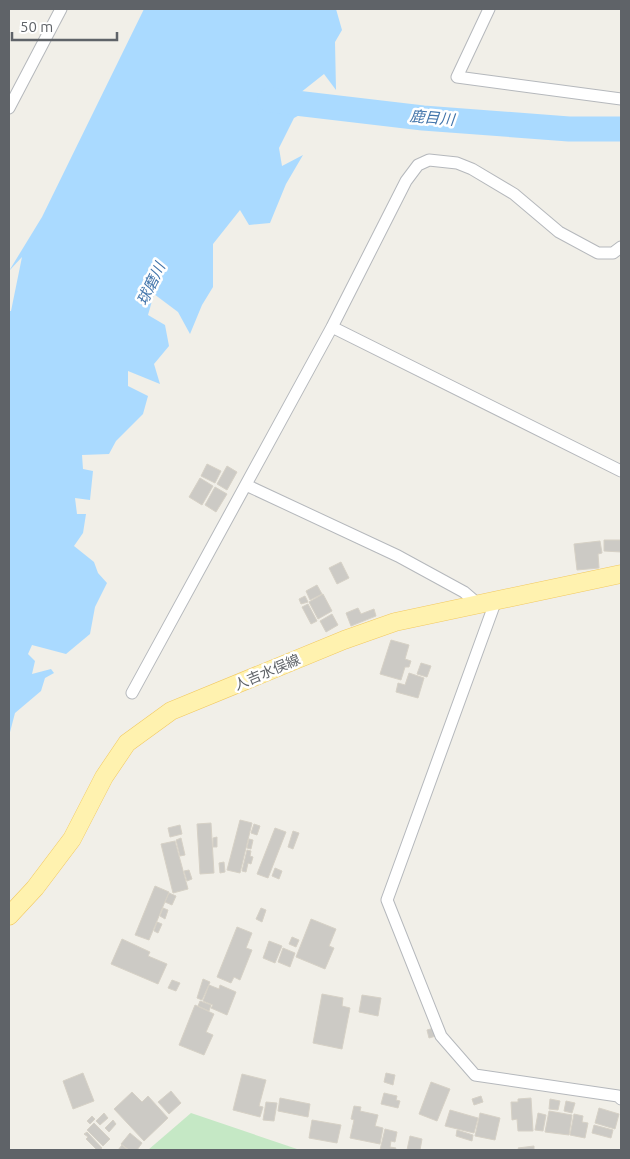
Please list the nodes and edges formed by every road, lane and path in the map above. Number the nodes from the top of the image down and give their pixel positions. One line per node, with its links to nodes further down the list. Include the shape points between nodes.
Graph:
1 (61, 9): 4 (street)
2 (489, 9): 3 (street, via 457,77)
3 (621, 99)
4 (9, 108)
5 (621, 247): 6 (street, via 613,253 598,253 559,232 514,194 472,169 457,163 429,160 418,165 406,181)
6 (332, 327): 7 (street); 8 (street)
7 (621, 471)
8 (246, 485): 11 (street, via 398,556 464,592); 12 (street)
9 (621, 574): 10 (main road, 人吉水俣線)
10 (496, 600): 11 (main road, 人吉水俣線); 14 (street, via 387,900 441,1036 475,1075)
11 (478, 604): 13 (main road, 人吉水俣線, via 395,622 171,711 127,743 104,777 72,839)
12 (132, 693)
13 (9, 916)
14 (621, 1099)

